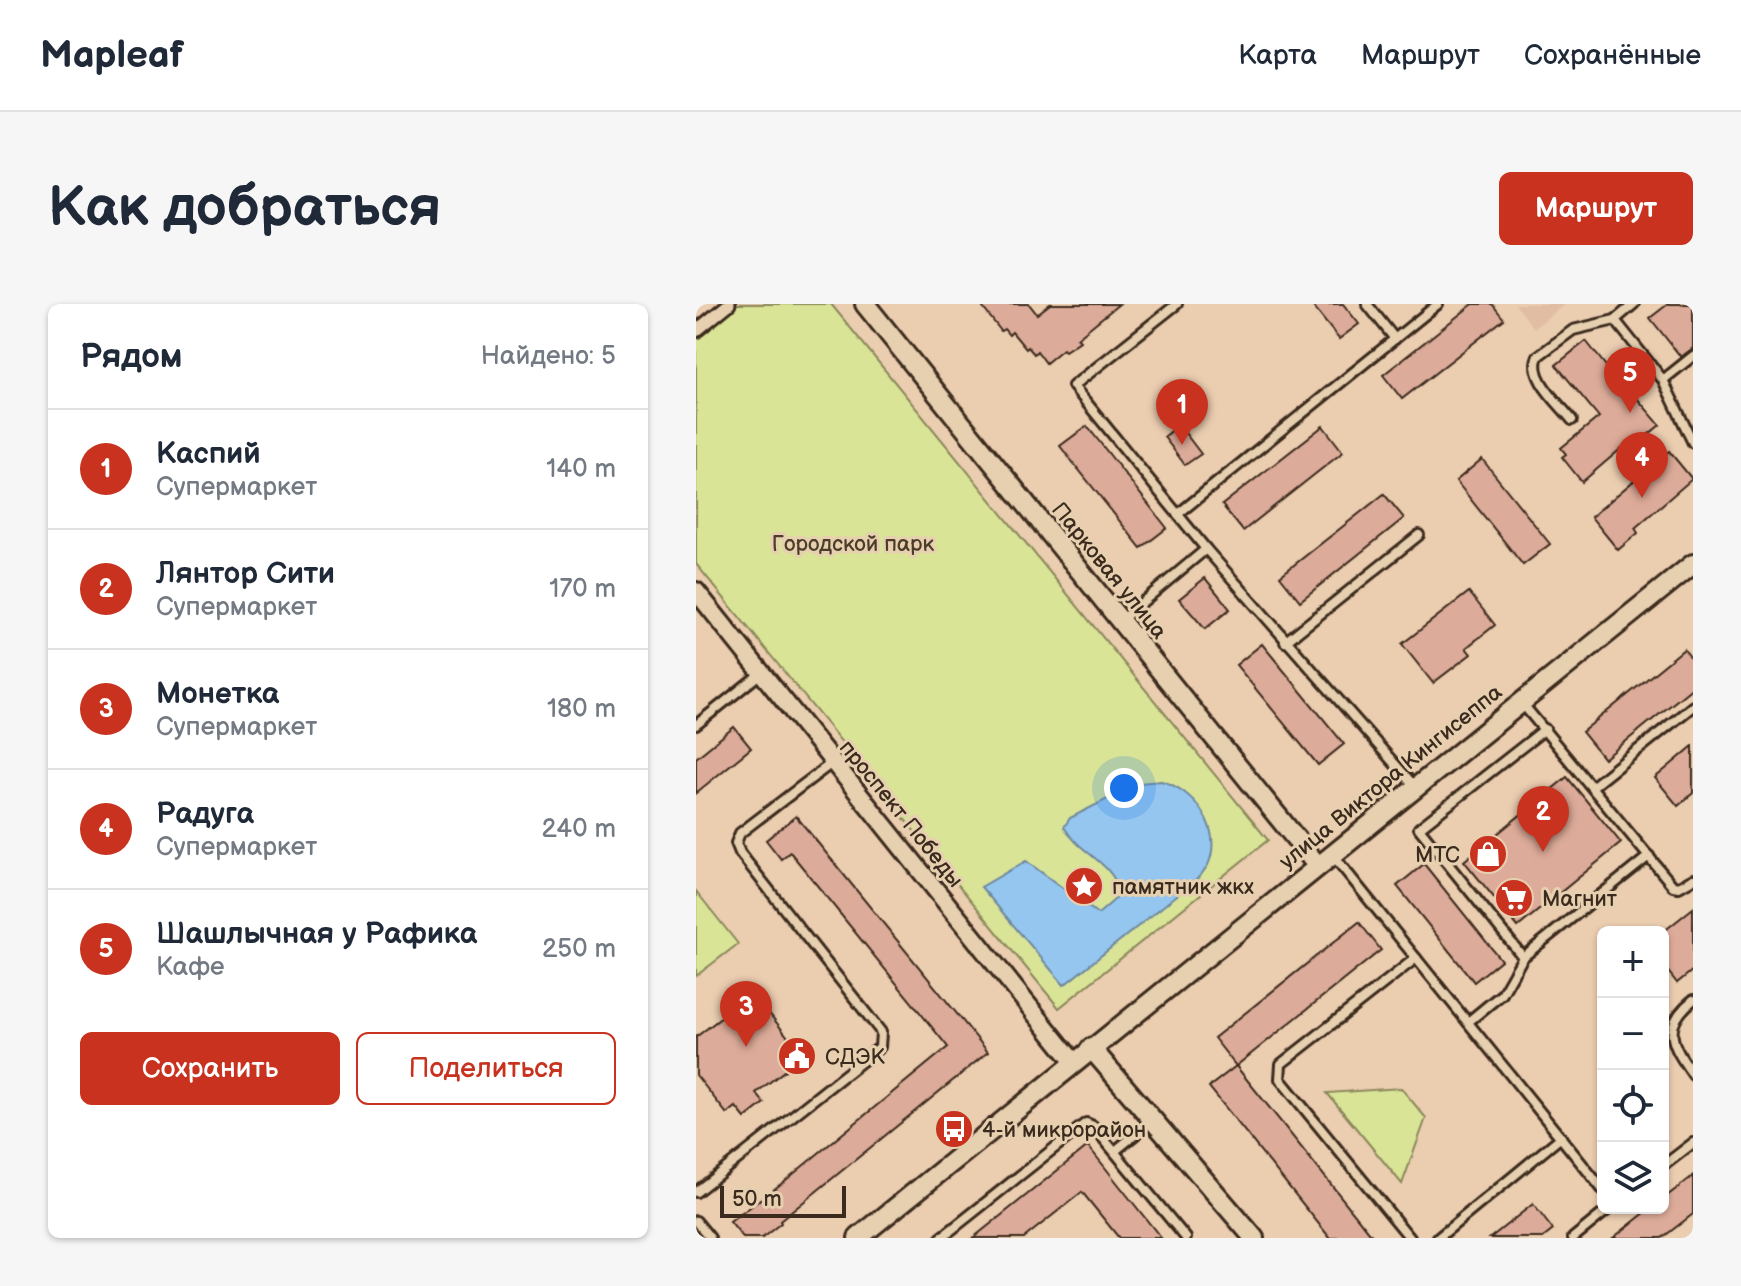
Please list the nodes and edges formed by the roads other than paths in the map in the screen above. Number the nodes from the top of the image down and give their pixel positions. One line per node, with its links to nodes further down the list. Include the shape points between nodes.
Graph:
1 (729, 304): 8 (street)
2 (865, 304): 19 (street, Парковая улица)
3 (1177, 304): 14 (lane, via 1073,386)
4 (1367, 304): 9 (lane)
5 (1438, 304): 9 (lane)
6 (1634, 304): 7 (lane)
7 (1615, 320): 11 (lane); 12 (lane, via 1573,330 1535,361 1538,376)
8 (696, 331)
9 (1395, 339): 14 (lane)
10 (1693, 356): 11 (lane)
11 (1663, 380): 13 (lane)
12 (1572, 420)
13 (1693, 443)
14 (1178, 514): 16 (lane)
15 (1419, 535): 20 (lane)
16 (1206, 549): 19 (lane); 20 (lane)
17 (1693, 564): 22 (street, улица Виктора Кингисеппа)
18 (696, 591): 21 (street, проспект Победы)
19 (1120, 621): 30 (street, Парковая улица)
20 (1285, 642): 28 (lane)
21 (762, 673): 24 (lane); 26 (street, проспект Победы)
22 (1521, 701): 25 (lane); 28 (street, улица Виктора Кингисеппа)
23 (1693, 706): 27 (lane)
24 (696, 725)
25 (1545, 729): 27 (lane); 32 (lane, via 1419,828)
26 (833, 762): 37 (street, проспект Победы); 45 (lane, via 740,833 736,843 881,1032 880,1047)
27 (1593, 786): 29 (lane)
28 (1415, 787): 30 (street, улица Виктора Кингисеппа)
29 (1649, 856): 31 (lane, via 1673,886); 32 (lane)
30 (1324, 859): 33 (lane); 36 (street, улица Виктора Кингисеппа)
31 (1693, 879)
32 (1523, 957): 35 (lane, via 1502,994)
33 (1416, 958): 35 (lane); 53 (lane, via 1281,1064 1280,1079)
34 (1693, 1000): 38 (lane, via 1673,1025 1675,1048)
35 (1468, 1022): 40 (lane)
36 (1091, 1048): 37 (street, улица Виктора Кингисеппа); 39 (street)
37 (1073, 1061): 49 (street, улица Виктора Кингисеппа)
38 (1693, 1075)
39 (1153, 1120): 42 (lane); 52 (street)
40 (1561, 1137): 44 (lane); 54 (lane)
41 (1693, 1143): 43 (lane)
42 (1115, 1151): 50 (lane, via 1093,1126 1077,1127); 51 (lane)
43 (1669, 1161)
44 (1597, 1182)
45 (696, 1192)
46 (1603, 1214): 55 (lane)
47 (696, 1221): 48 (lane)
48 (710, 1238)
49 (858, 1238)
50 (941, 1238)
51 (1186, 1238)
52 (1254, 1238)
53 (1410, 1238)
54 (1438, 1238)
55 (1573, 1238)

